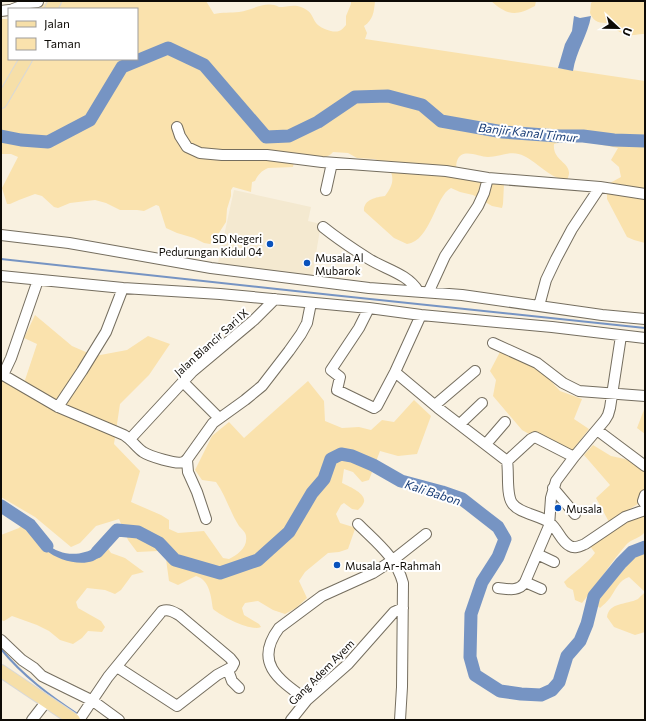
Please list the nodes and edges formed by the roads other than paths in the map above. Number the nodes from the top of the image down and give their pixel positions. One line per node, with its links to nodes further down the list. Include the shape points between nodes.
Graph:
1 (2, 1): 3 (street)
2 (38, 2): 4 (street)
3 (1, 5)
4 (16, 8)
5 (25, 60): 6 (main road)
6 (4, 98)
7 (177, 127): 8 (street, via 187,147 200,153 267,155)
8 (332, 162): 9 (street, via 446,171); 11 (street)
9 (488, 178): 10 (street); 18 (street, via 478,206)
10 (600, 187): 12 (street); 21 (street, via 556,259)
11 (326, 190)
12 (645, 194)
13 (323, 227): 18 (street, via 370,260)
14 (1, 235): 18 (street, via 69,243 211,268 369,288)
15 (1, 276): 16 (street)
16 (38, 280): 17 (street); 35 (street, via 3,375)
17 (123, 288): 19 (street); 35 (street, via 106,332)
18 (424, 291): 21 (street)
19 (275, 299): 20 (street); 30 (street, Jalan Blancir Sari IX)
20 (311, 303): 22 (street); 36 (street, via 307,323 301,334 262,386)
21 (538, 306): 25 (street, via 602,315)
22 (369, 308): 23 (street); 29 (street, via 331,370 340,377 337,390 375,408)
23 (420, 315): 25 (street, via 552,327); 29 (street)
24 (645, 319): 25 (street)
25 (614, 327): 26 (street); 31 (street)
26 (645, 338)
27 (493, 343): 31 (street, via 537,363 563,383 579,391)
28 (475, 371): 34 (street)
29 (395, 372): 34 (street)
30 (183, 382): 36 (street); 40 (street, Jalan Blancir Sari IX)
31 (612, 393): 32 (street); 39 (street, via 608,415)
32 (645, 396)
33 (482, 403): 38 (street)
34 (435, 405): 38 (street)
35 (58, 407): 40 (street)
36 (218, 418): 43 (street)
37 (505, 422): 41 (street)
38 (460, 424): 41 (street)
39 (597, 430): 42 (street); 45 (street)
40 (130, 439): 43 (street, via 145,454 178,462)
41 (486, 444): 44 (street)
42 (574, 457): 44 (street, via 535,437); 46 (street)
43 (187, 460): 51 (street, via 188,472)
44 (507, 461): 52 (street, via 512,504)
45 (645, 466)
46 (554, 488): 50 (street); 52 (street)
47 (645, 495): 48 (street)
48 (645, 504)
49 (645, 510): 52 (street, via 626,517 578,547 569,546)
50 (575, 514)
51 (206, 519)
52 (550, 523): 55 (street)
53 (358, 524): 56 (street)
54 (426, 534): 56 (street)
55 (537, 554): 57 (street); 58 (street)
56 (393, 560): 61 (street, via 403,583); 67 (street, via 372,573 322,596 274,634 268,649 268,662 281,680)
57 (554, 562)
58 (525, 582): 59 (street, via 517,588); 60 (street)
59 (498, 588)
60 (542, 589)
61 (403, 608): 67 (street, Gang Adem Ayem, via 394,612 348,664); 74 (street)
62 (1, 640): 69 (street, via 42,676)
63 (116, 667): 64 (street, via 177,706 217,675); 64 (street, via 162,611 167,610 179,615 232,660 234,664); 69 (street)
64 (228, 670): 66 (street)
65 (1, 671): 68 (main road)
66 (238, 688)
67 (307, 700): 73 (street, Gang Adem Ayem)
68 (46, 702): 70 (main road); 71 (street)
69 (92, 702): 70 (street); 72 (street)
70 (78, 719)
71 (32, 720)
72 (119, 720)
73 (291, 720)
74 (400, 720)

